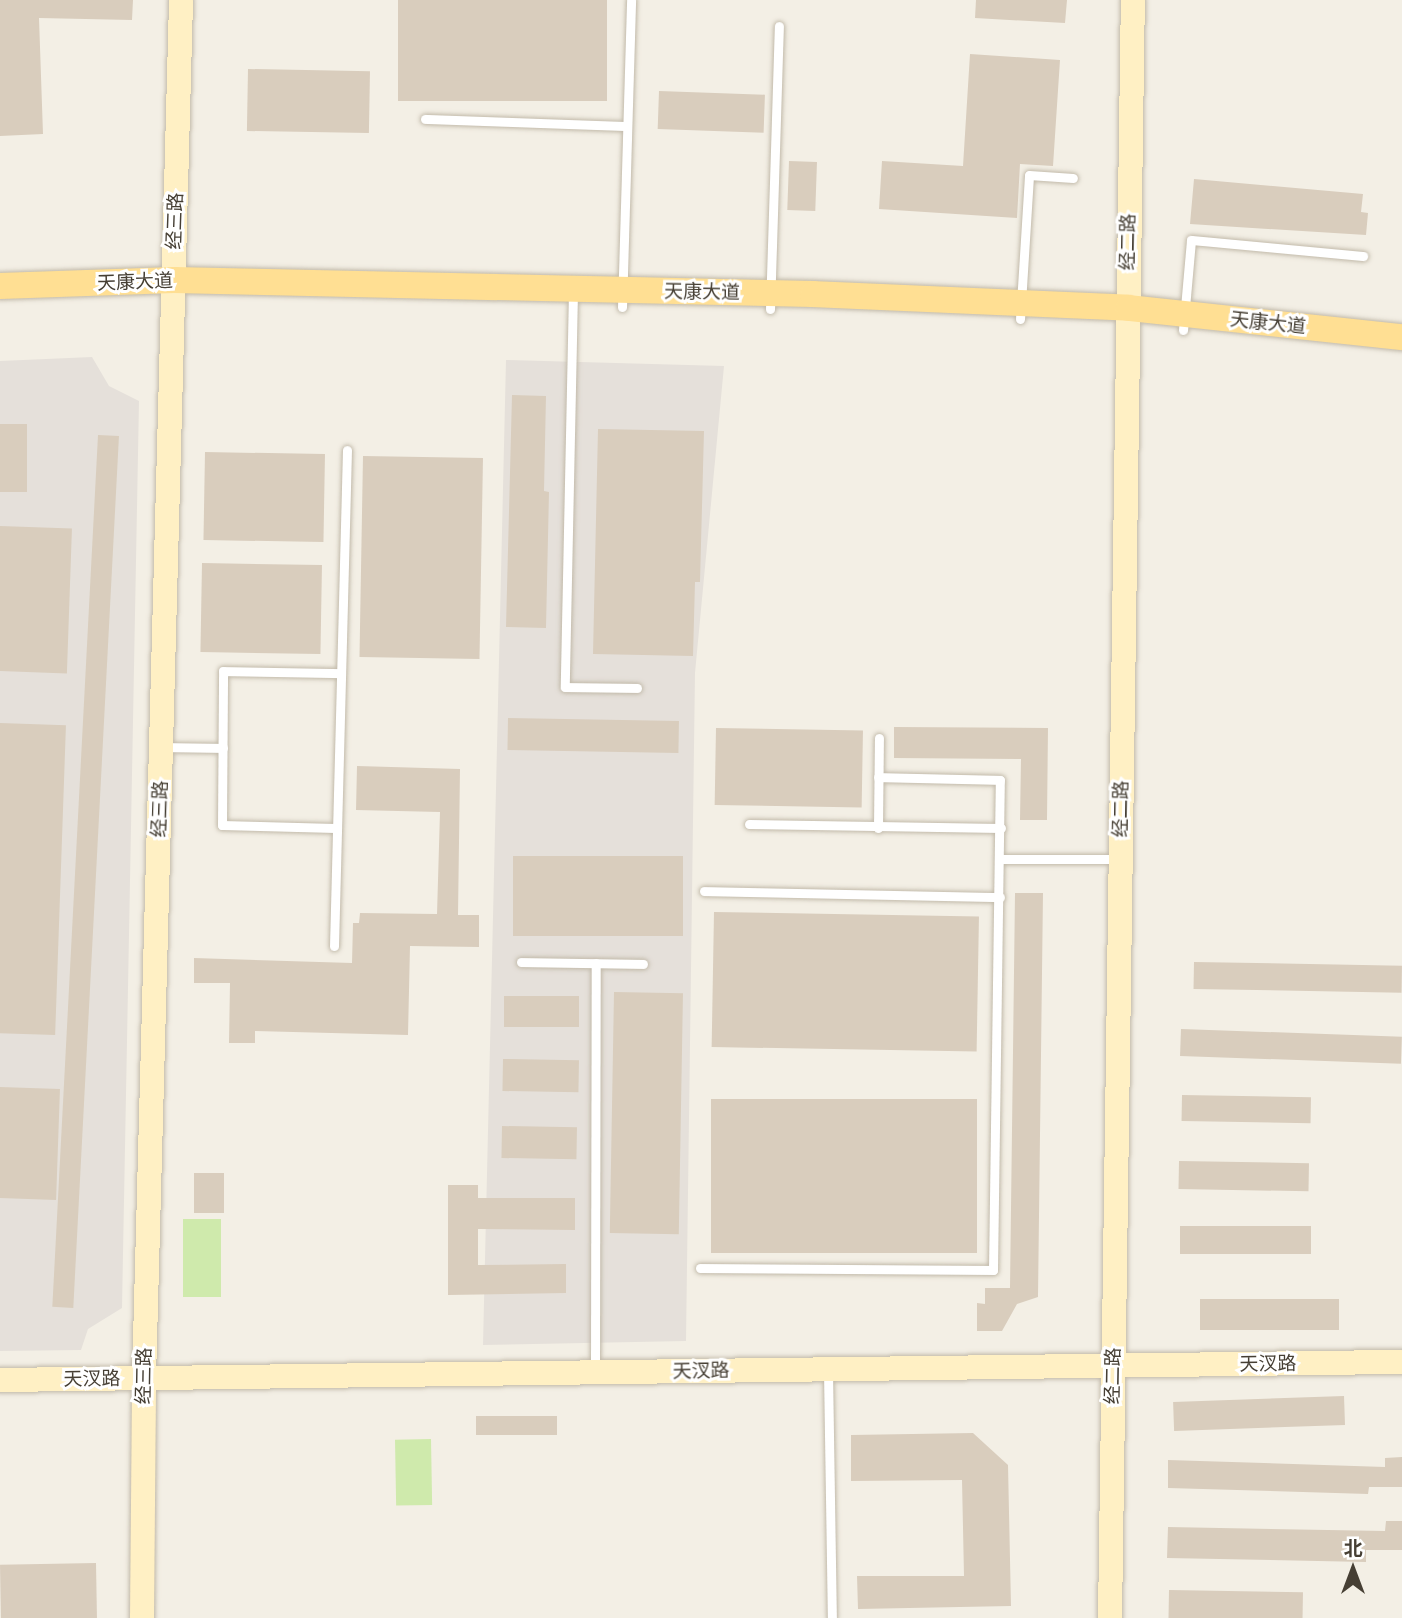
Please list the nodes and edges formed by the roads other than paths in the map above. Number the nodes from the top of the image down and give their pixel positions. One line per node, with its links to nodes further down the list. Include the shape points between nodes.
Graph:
1 (181, 0): 11 (street, 经三路)
2 (631, 0): 7 (lane)
3 (1116, 0): 17 (street, 经二路)
4 (1133, 0): 17 (street, 经二路)
5 (779, 26): 14 (lane)
6 (425, 119): 7 (lane)
7 (627, 126): 13 (lane)
8 (1073, 178): 16 (lane, via 1029,175)
9 (1363, 256): 18 (lane, via 1191,240)
10 (0, 286): 11 (main road, 天康大道)
11 (174, 288): 12 (main road, 天康大道); 15 (main road, 天康大道); 25 (street, 经三路)
12 (573, 298): 13 (main road, 天康大道); 23 (lane, via 565,687)
13 (622, 299): 14 (main road, 天康大道)
14 (771, 301): 16 (main road, 天康大道)
15 (0, 302)
16 (1020, 312): 17 (main road, 天康大道)
17 (1119, 316): 18 (main road, 天康大道); 33 (street, 经二路)
18 (1184, 322): 19 (main road, 天康大道); 20 (main road, 天康大道)
19 (1402, 337)
20 (1402, 353)
21 (347, 450): 22 (lane)
22 (341, 673): 26 (lane, via 223,671); 29 (lane)
23 (637, 688)
24 (879, 738): 27 (lane)
25 (162, 747): 26 (lane); 45 (street, 经三路)
26 (223, 748): 29 (lane, via 222,825)
27 (878, 777): 30 (lane); 31 (lane, via 1000,780)
28 (749, 824): 30 (lane)
29 (335, 828): 36 (lane)
30 (878, 828): 31 (lane)
31 (1001, 828): 32 (lane)
32 (1001, 859): 33 (lane); 35 (lane)
33 (1112, 859): 42 (street, 经二路)
34 (704, 891): 35 (lane)
35 (1000, 897): 40 (lane, via 993,1270)
36 (334, 946)
37 (521, 962): 38 (lane)
38 (596, 963): 39 (lane); 44 (lane)
39 (643, 964)
40 (700, 1268)
41 (1402, 1362): 42 (street, 天汊路)
42 (1105, 1367): 43 (street, 天汊路); 49 (street, 经二路); 50 (street, 经二路)
43 (828, 1370): 44 (street, 天汊路); 48 (lane)
44 (596, 1372): 45 (street, 天汊路)
45 (144, 1377): 46 (street, 天汊路); 47 (street, 经三路)
46 (0, 1380)
47 (142, 1618)
48 (832, 1618)
49 (1095, 1618)
50 (1110, 1618)

